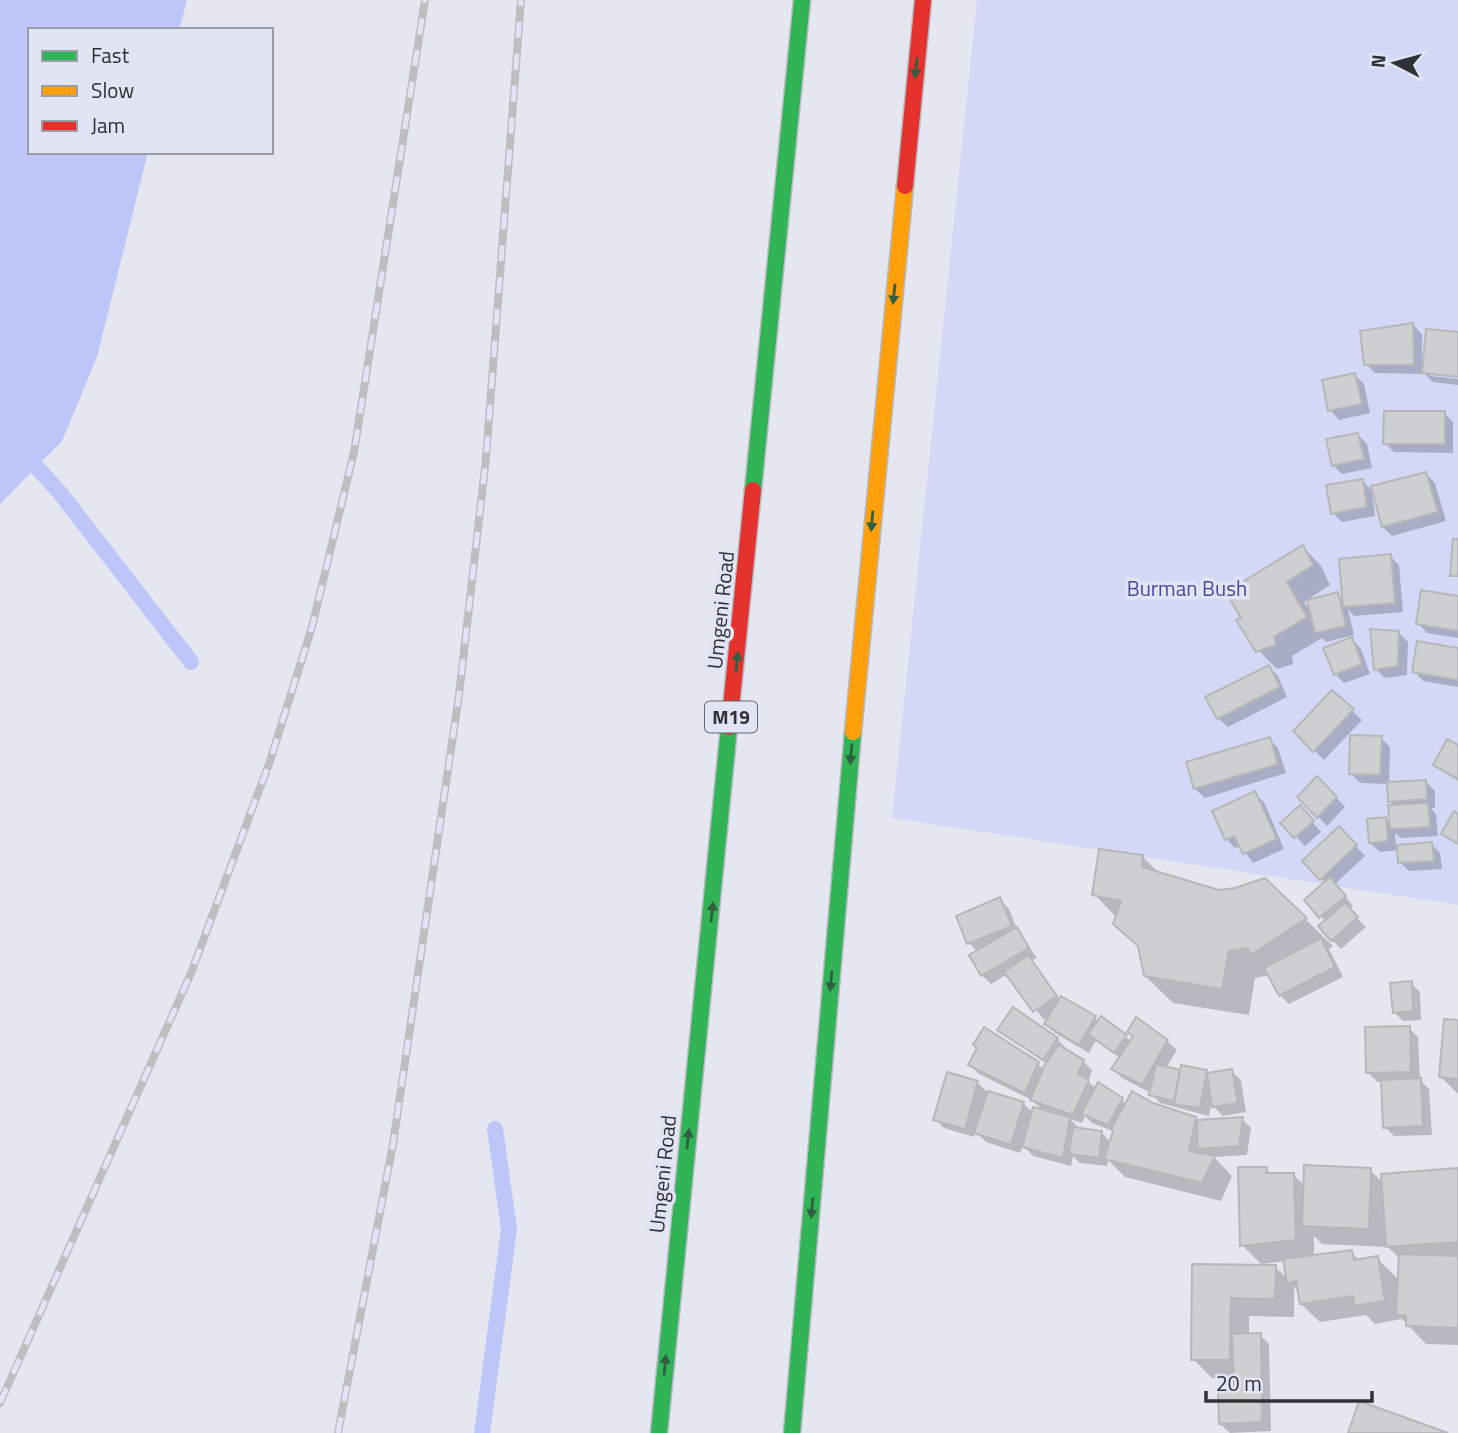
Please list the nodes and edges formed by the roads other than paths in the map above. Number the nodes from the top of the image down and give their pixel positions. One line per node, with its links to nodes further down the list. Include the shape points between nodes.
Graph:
1 (802, 0): 4 (highway, Umgeni Road / M19, one-way to 1)
2 (923, 0): 3 (highway, one-way to 3, via 856,686)
3 (793, 1430)
4 (659, 1433)

